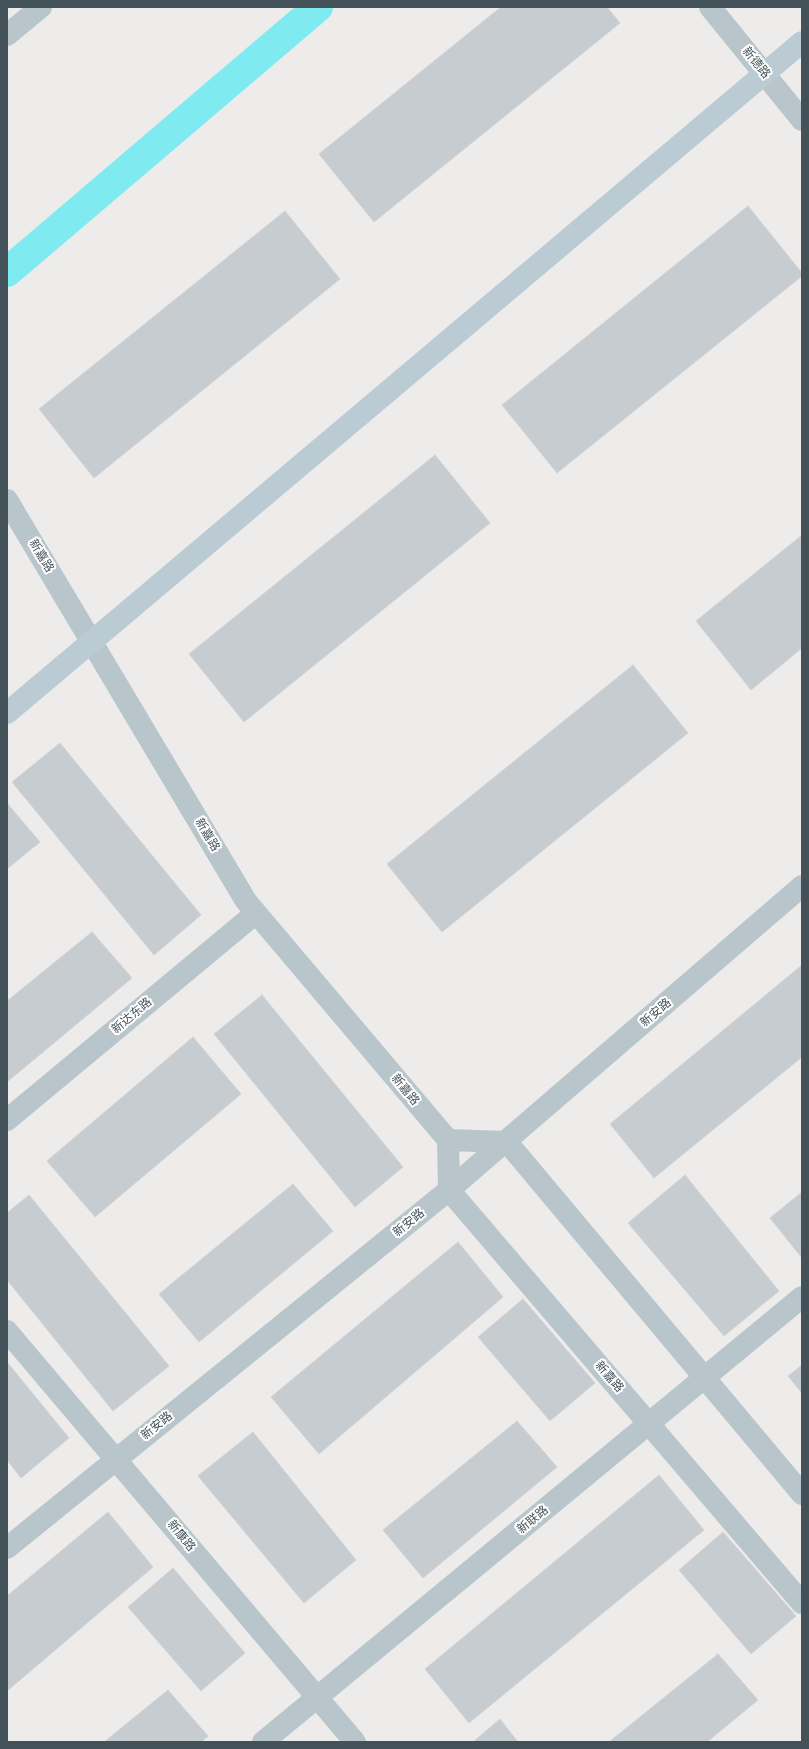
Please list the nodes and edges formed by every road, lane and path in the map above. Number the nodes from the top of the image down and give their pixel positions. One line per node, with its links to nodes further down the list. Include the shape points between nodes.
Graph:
1 (41, 7): 3 (street)
2 (710, 7): 5 (street, 新德路)
3 (7, 35)
4 (802, 42): 5 (street)
5 (765, 74): 6 (street, 新德路); 8 (street)
6 (802, 120)
7 (7, 500): 8 (street, 新嘉路)
8 (92, 641): 9 (street); 11 (street, 新嘉路, via 246,901)
9 (7, 712)
10 (802, 886): 14 (street, 新安路)
11 (256, 913): 12 (street, 新达东路); 13 (street, 新嘉路)
12 (7, 1120)
13 (448, 1140): 14 (street); 15 (street)
14 (507, 1142): 15 (street, 新安路); 18 (street)
15 (449, 1190): 19 (street, 新嘉路); 20 (street, 新安路)
16 (802, 1297): 18 (street, 新联路)
17 (7, 1331): 20 (street, 新康路)
18 (705, 1378): 19 (street, 新联路); 21 (street)
19 (649, 1424): 23 (street, 新嘉路); 24 (street, 新联路)
20 (115, 1459): 22 (street, 新安路); 24 (street, 新康路)
21 (802, 1494)
22 (7, 1548)
23 (802, 1603)
24 (317, 1698): 25 (street, 新联路); 26 (street, 新康路)
25 (263, 1742)
26 (355, 1742)

